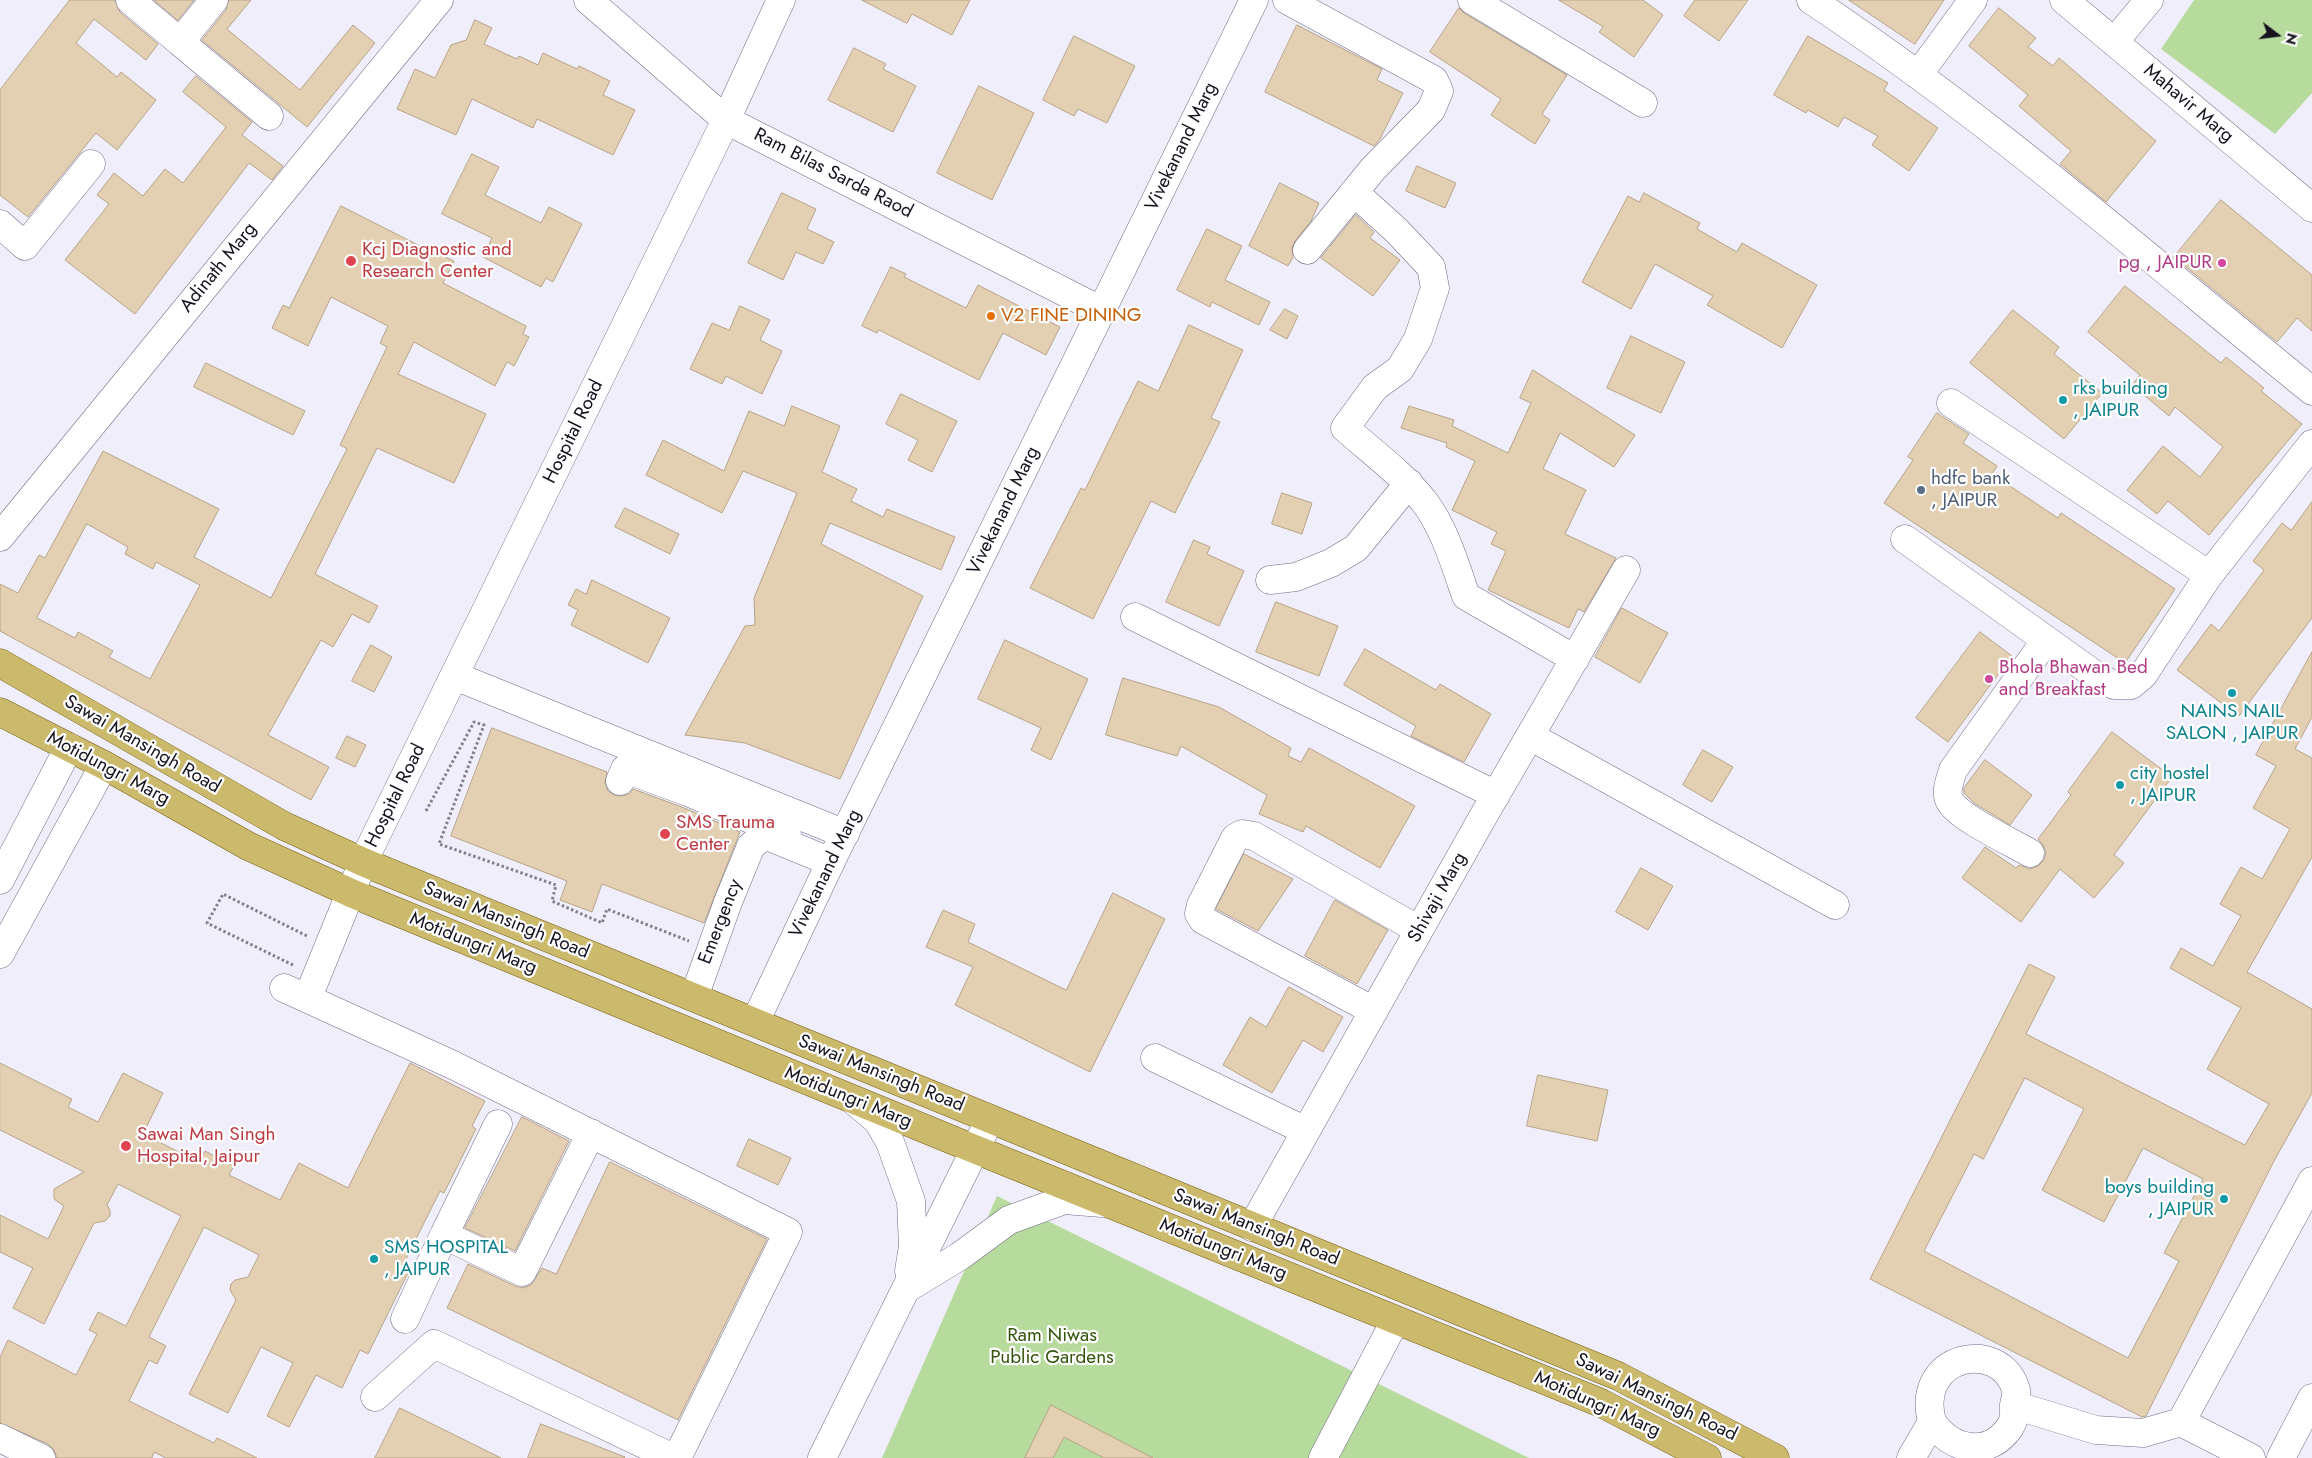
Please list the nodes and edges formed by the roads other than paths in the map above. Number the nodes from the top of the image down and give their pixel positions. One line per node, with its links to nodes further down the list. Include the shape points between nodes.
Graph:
1 (130, 0): 13 (street)
2 (214, 0): 13 (street)
3 (439, 0): 29 (street, Adinath Marg)
4 (588, 0): 18 (street, Ram Bilas Sarda Raod)
5 (782, 0): 18 (street, Hospital Road)
6 (1254, 0): 24 (street, Vivekanand Marg)
7 (1287, 0): 20 (street, via 1434,80 1438,91 1432,110)
8 (1472, 0): 16 (street)
9 (1811, 0): 15 (street)
10 (1974, 0): 15 (street)
11 (2064, 0): 14 (street, Mahavir Marg)
12 (2149, 0): 14 (street)
13 (180, 42): 17 (street)
14 (2114, 42): 21 (street, Mahavir Marg)
15 (1918, 75): 25 (street)
16 (1643, 102)
17 (269, 116)
18 (726, 120): 24 (street, Ram Bilas Sarda Raod); 38 (street, Hospital Road)
19 (91, 164): 22 (street, via 25,246)
20 (1354, 192): 23 (street); 28 (street, via 1431,267 1436,288 1418,340 1400,369 1375,386 1345,428)
21 (2312, 208)
22 (0, 224)
23 (1307, 250)
24 (1102, 310): 46 (street, Vivekanand Marg)
25 (2312, 391)
26 (1951, 403): 32 (street)
27 (2312, 444): 32 (street)
28 (1409, 483): 33 (street, via 1356,548 1331,563 1296,577); 36 (street, via 1427,506 1452,555 1466,596)
29 (0, 536)
30 (1905, 539): 35 (street)
31 (1626, 570): 36 (street, Shivaji Marg)
32 (2208, 575): 35 (street, via 2143,675 2131,685 2114,684 2098,677)
33 (1270, 580)
34 (1135, 617): 44 (street)
35 (2046, 640): 47 (street, via 1953,770 1947,789 1950,803 1965,815)
36 (1575, 659): 40 (street, Shivaji Marg)
37 (0, 663): 48 (main road, Sawai Mansingh Road, via 284,826)
38 (455, 676): 46 (street); 48 (street, Hospital Road)
39 (0, 712): 41 (main road, Motidungri Marg)
40 (1530, 736): 44 (street, Shivaji Marg); 52 (street)
41 (69, 747): 42 (main road, Motidungri Marg); 45 (street)
42 (104, 766): 49 (street); 51 (main road, Motidungri Marg, via 248,846)
43 (620, 782): 46 (street, via 626,769)
44 (1496, 795): 53 (street, Shivaji Marg)
45 (7, 847): 49 (street); 50 (street)
46 (837, 851): 55 (street, Emergency, via 765,835 751,846); 57 (street, Vivekanand Marg)
47 (2030, 853)
48 (363, 862): 51 (street, Hospital Road); 55 (main road, Sawai Mansingh Road)
49 (49, 868): 54 (street)
50 (0, 880)
51 (351, 894): 59 (main road, Motidungri Marg); 63 (street, Hospital Road, via 303,987)
52 (1835, 906)
53 (1419, 930): 56 (street, Shivaji Marg); 56 (street, via 1254,836 1242,834 1235,838 1201,904 1199,914 1203,920)
54 (0, 954)
55 (694, 997): 57 (main road, Sawai Mansingh Road)
56 (1374, 1011): 62 (street, Shivaji Marg)
57 (755, 1022): 60 (main road, Sawai Mansingh Road)
58 (1155, 1058): 62 (street)
59 (853, 1100): 64 (main road, Motidungri Marg); 69 (street, via 878,1121 890,1142 911,1201 914,1246)
60 (990, 1119): 64 (street); 67 (main road, Sawai Mansingh Road)
61 (498, 1124): 68 (street)
62 (1306, 1131): 67 (street, Shivaji Marg)
63 (591, 1133): 68 (street, via 522,1272); 81 (street, via 788,1232)
64 (976, 1150): 66 (main road, Motidungri Marg); 69 (street)
65 (2312, 1181): 76 (street)
66 (1108, 1204): 69 (street, via 1064,1200 1010,1220); 71 (main road, Motidungri Marg)
67 (1252, 1227): 85 (main road, Sawai Mansingh Road, via 1618,1376)
68 (444, 1235): 70 (street)
69 (906, 1290): 82 (street)
70 (405, 1319)
71 (1395, 1321): 83 (street); 84 (main road, Motidungri Marg, via 1601,1403)
72 (375, 1396): 80 (street, via 434,1344)
73 (2312, 1398): 88 (street)
74 (2014, 1405): 75 (street, via 2016,1391 2010,1378 2000,1367 1987,1360 1973,1358 1945,1368 1936,1379 1928,1408); 76 (street, via 2096,1430 2143,1434); 78 (street, via 2014,1420 2007,1432 1996,1442)
75 (1932, 1422): 78 (street); 86 (street)
76 (2181, 1422): 87 (street)
77 (0, 1438): 79 (street)
78 (1964, 1453)
79 (41, 1458)
80 (673, 1458)
81 (677, 1458)
82 (822, 1458)
83 (1323, 1458)
84 (1707, 1458)
85 (1776, 1458)
86 (1911, 1458)
87 (2251, 1458)
88 (2281, 1458)

